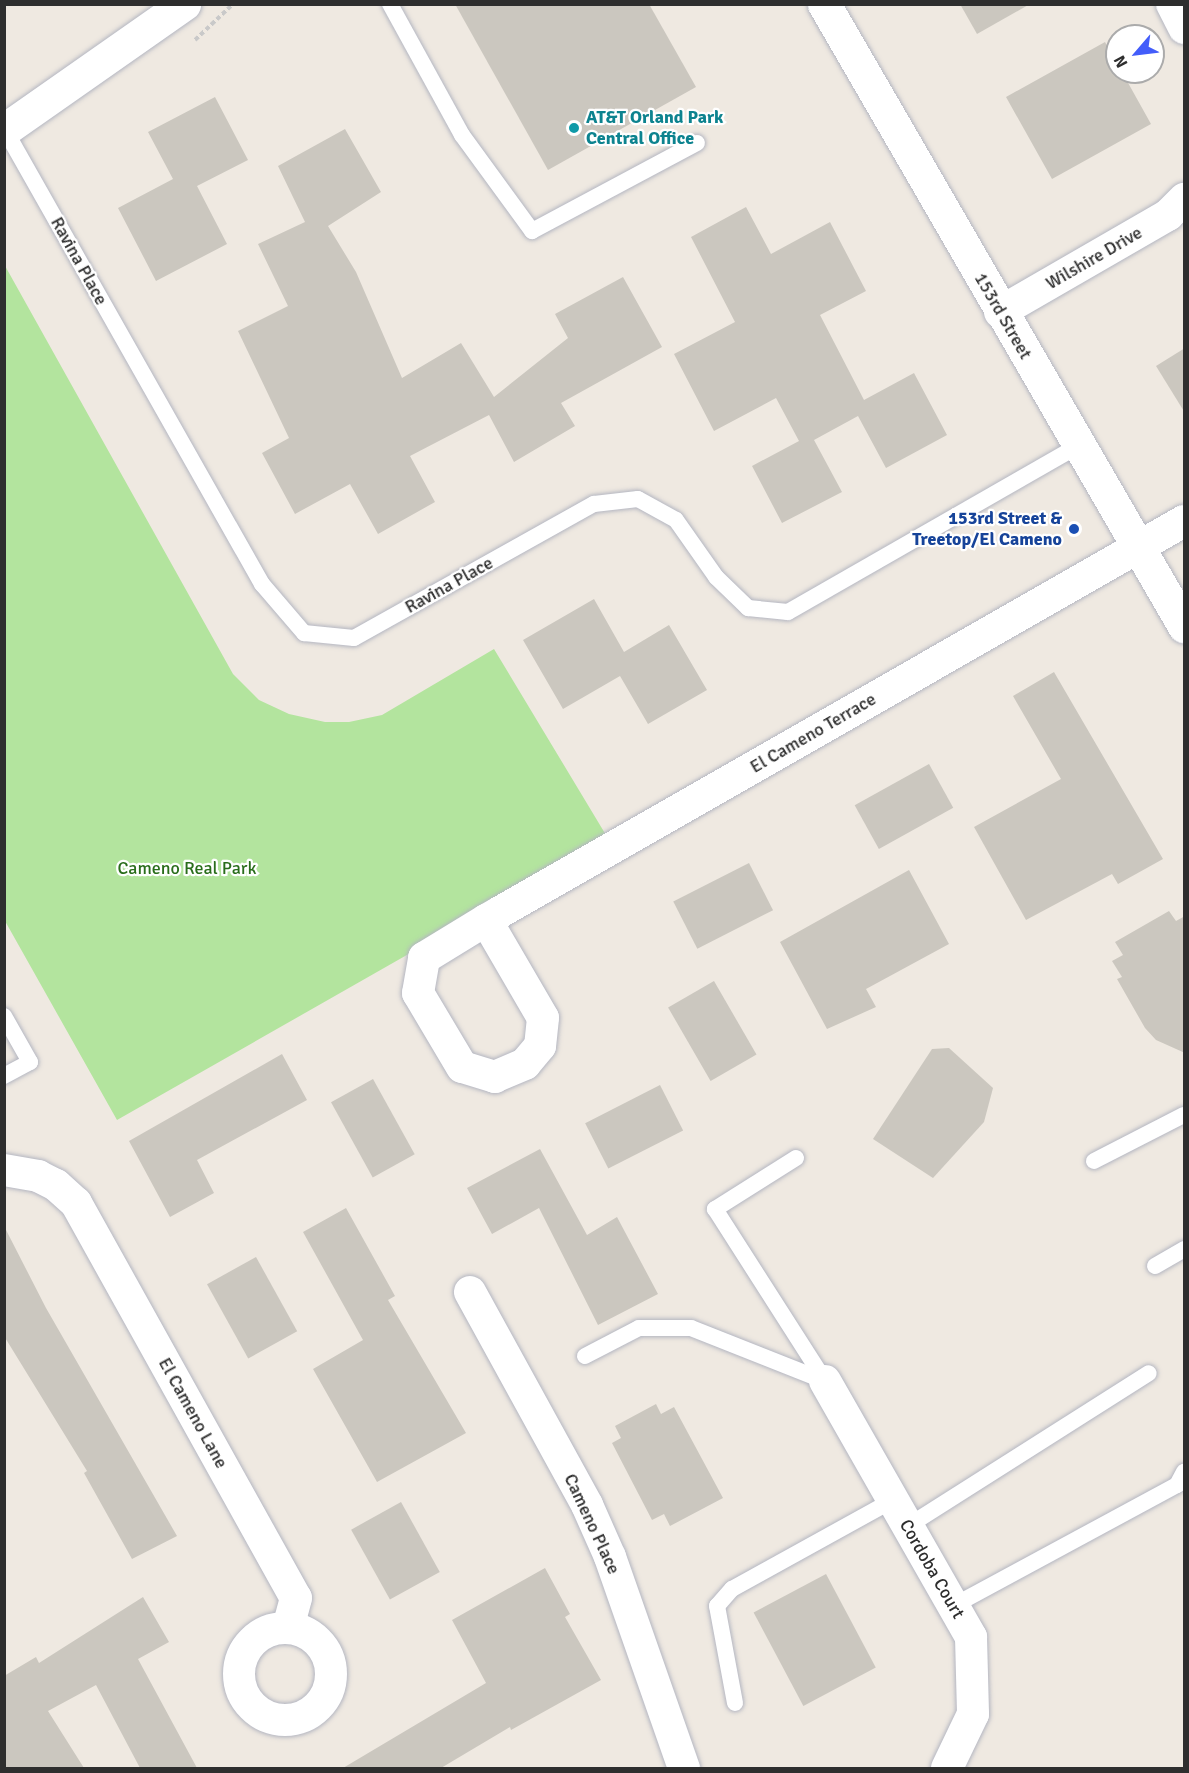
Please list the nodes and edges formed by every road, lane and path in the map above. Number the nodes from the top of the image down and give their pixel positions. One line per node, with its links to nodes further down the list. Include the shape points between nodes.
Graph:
1 (184, 4): 6 (street)
2 (390, 4): 7 (lane, via 462,135 532,231)
3 (824, 4): 9 (street, 153rd Street)
4 (1172, 4): 5 (street)
5 (1185, 28)
6 (5, 130): 10 (lane, Ravina Place, via 262,584 304,633 354,638 594,504 638,499 676,520 716,577 748,608 788,612)
7 (698, 143)
8 (1185, 199): 9 (street, Wilshire Drive, via 1168,215)
9 (1000, 312): 10 (street, 153rd Street)
10 (1080, 445): 12 (street, 153rd Street)
11 (1185, 521): 12 (street, El Cameno Terrace)
12 (1140, 547): 13 (street, 153rd Street); 14 (street, El Cameno Terrace)
13 (1185, 626)
14 (486, 920): 14 (street, El Cameno Terrace, via 543,1018 540,1046 525,1064 495,1077 462,1067 418,993 424,958)
15 (4, 1016): 16 (lane, via 30,1062)
16 (4, 1076)
17 (1185, 1115): 19 (lane)
18 (796, 1158): 26 (lane, via 715,1209)
19 (1094, 1161)
20 (4, 1170): 30 (street, El Cameno Lane, via 38,1176 56,1185 76,1203 296,1598)
21 (1185, 1249): 22 (lane)
22 (1155, 1266)
23 (470, 1292): 32 (street, Cameno Place, via 586,1505 610,1557)
24 (585, 1356): 26 (lane, via 639,1328 691,1328)
25 (1149, 1373): 28 (lane)
26 (825, 1381): 28 (street, Cordoba Court)
27 (1185, 1472): 29 (lane, via 1177,1485)
28 (900, 1513): 29 (street, Cordoba Court); 31 (lane, via 732,1589 717,1606)
29 (953, 1606): 33 (street, Cordoba Court, via 971,1637 973,1714)
30 (288, 1627)
31 (735, 1703)
32 (684, 1768)
33 (947, 1768)

